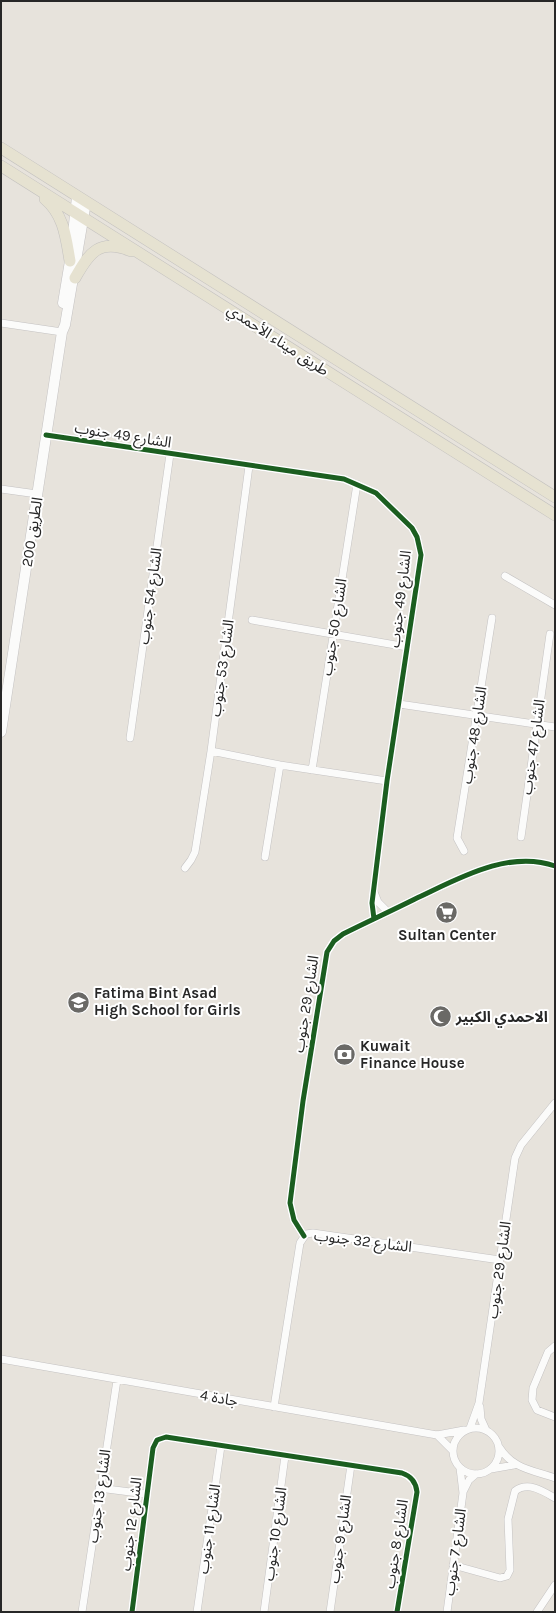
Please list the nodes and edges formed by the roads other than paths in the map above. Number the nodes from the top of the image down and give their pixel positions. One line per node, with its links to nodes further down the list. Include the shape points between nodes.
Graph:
1 (1, 148): 4 (main road, طريق ميناء الأحمدي)
2 (1, 166): 3 (main road, طريق ميناء الأحمدي)
3 (12, 173): 5 (main road, طريق ميناء الأحمدي); 6 (main road, via 55,210 65,234)
4 (82, 199): 5 (main road, الطريق 200); 17 (main road, طريق ميناء الأحمدي)
5 (79, 215): 6 (main road, الطريق 200); 7 (main road, طريق ميناء الأحمدي); 8 (main road, الطريق 200)
6 (70, 261): 10 (main road, الطريق 200, via 60,321)
7 (157, 263): 8 (main road, via 124,249 105,247 93,251 87,257); 18 (main road, طريق ميناء الأحمدي)
8 (75, 278): 10 (main road, الطريق 200)
9 (1, 323): 10 (street)
10 (62, 332): 11 (main road, الطريق 200)
11 (46, 435): 12 (street, الشارع 49 جنوب); 16 (main road, الطريق 200)
12 (170, 454): 13 (street, الشارع 49 جنوب); 31 (street, الشارع 54 جنوب)
13 (249, 466): 14 (street, الشارع 49 جنوب, via 344,479); 32 (street, الشارع 53 جنوب)
14 (357, 484): 23 (street, الشارع 50 جنوب); 25 (street, الشارع 49 جنوب, via 376,493 418,537 421,556)
15 (1, 489): 16 (street)
16 (37, 494): 30 (main road, الطريق 200)
17 (555, 497)
18 (555, 515)
19 (505, 576): 20 (street)
20 (555, 606)
21 (492, 618): 27 (street, الشارع 48 جنوب)
22 (252, 620): 23 (street)
23 (333, 634): 25 (street); 34 (street, الشارع 50 جنوب)
24 (550, 634): 28 (street, الشارع 47 جنوب)
25 (407, 646): 26 (street, الشارع 49 جنوب)
26 (399, 704): 27 (street); 35 (street, الشارع 49 جنوب)
27 (477, 715): 28 (street); 37 (street, الشارع 48 جنوب, via 457,838)
28 (536, 724): 29 (street); 36 (street, الشارع 47 جنوب)
29 (555, 727)
30 (1, 732)
31 (130, 738)
32 (211, 751): 33 (street); 42 (street, الشارع 53 جنوب, via 195,852)
33 (280, 765): 34 (street); 38 (street)
34 (312, 770): 35 (street)
35 (387, 781): 43 (street, الشارع 49 جنوب)
36 (521, 837)
37 (464, 850)
38 (265, 858)
39 (555, 860): 40 (street)
40 (547, 864): 41 (street, الشارع 29 جنوب); 44 (street, الشارع 29 جنوب, via 517,862 486,868)
41 (555, 866)
42 (185, 868)
43 (374, 889): 44 (street, via 378,902); 45 (street, الشارع 49 جنوب)
44 (386, 914): 45 (street, الشارع 29 جنوب)
45 (374, 919): 47 (street, الشارع 29 جنوب, via 334,940 327,952 303,1101 290,1203 294,1220)
46 (555, 1103): 48 (street, الشارع 29 جنوب, via 528,1134 515,1158)
47 (304, 1236): 48 (street, الشارع 32 جنوب, via 313,1233); 53 (street, الشارع 32 جنوب, via 300,1243)
48 (500, 1260): 52 (street, الشارع 29 جنوب)
49 (555, 1346): 54 (street, via 548,1352 532,1388 532,1400 537,1410)
50 (1, 1359): 51 (street, جادة 4)
51 (117, 1380): 53 (street, جادة 4); 68 (street, الشارع 13 جنوب)
52 (479, 1403): 55 (street, الشارع 29 جنوب); 56 (street, الشارع 29 جنوب, via 481,1419)
53 (274, 1407): 57 (street, جادة 4)
54 (555, 1417)
55 (467, 1429): 56 (street); 57 (street, جادة 4); 60 (street, via 454,1442)
56 (486, 1430): 59 (street)
57 (437, 1435): 60 (street)
58 (221, 1446): 61 (street); 70 (street, الشارع 12 جنوب, via 166,1437 158,1440 153,1448); 76 (street, الشارع 11 جنوب)
59 (499, 1446): 62 (street); 65 (street, via 498,1459)
60 (452, 1450): 64 (street)
61 (285, 1456): 63 (street); 77 (street, الشارع 10 جنوب)
62 (514, 1464): 65 (street); 67 (street)
63 (351, 1466): 78 (street, الشارع 9 جنوب); 79 (street, الشارع 8 جنوب, via 402,1473 413,1480 417,1492)
64 (460, 1468): 66 (street, via 470,1474); 69 (street, الشارع 7 جنوب)
65 (490, 1470): 66 (street)
66 (476, 1474): 69 (street, الشارع 7 جنوب, via 469,1480)
67 (555, 1478)
68 (99, 1488): 70 (street); 74 (street, الشارع 13 جنوب)
69 (463, 1493): 72 (street, الشارع 7 جنوب)
70 (146, 1494): 75 (street, الشارع 12 جنوب)
71 (555, 1498): 72 (street, via 530,1487 523,1486 515,1491 508,1519 510,1570 507,1576 500,1578)
72 (453, 1565): 80 (street, الشارع 7 جنوب)
73 (555, 1585): 81 (street)
74 (82, 1612)
75 (132, 1612)
76 (197, 1612)
77 (264, 1612)
78 (330, 1612)
79 (397, 1612)
80 (447, 1612)
81 (537, 1612)

